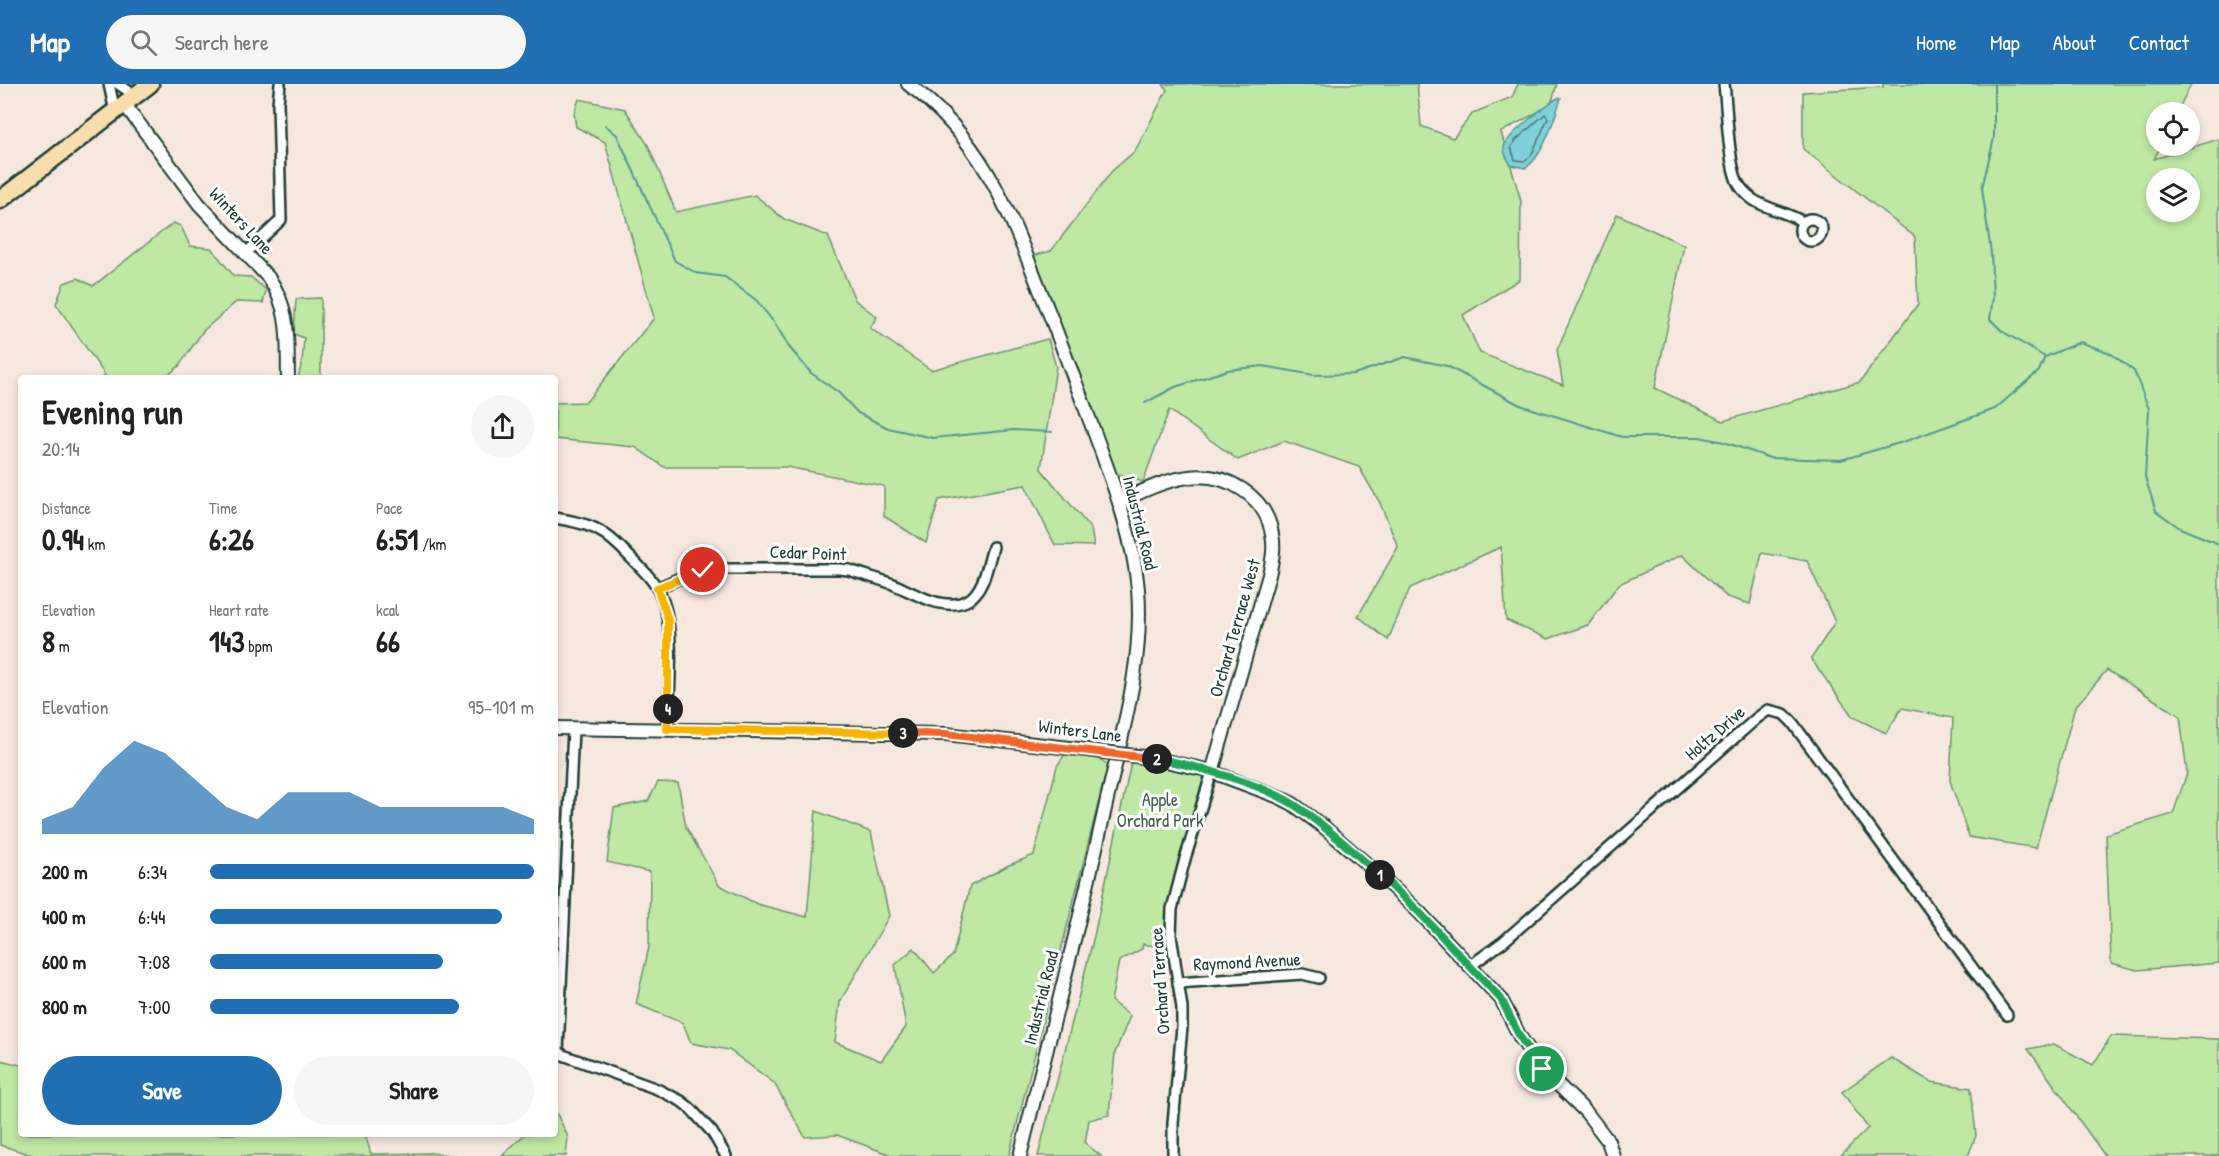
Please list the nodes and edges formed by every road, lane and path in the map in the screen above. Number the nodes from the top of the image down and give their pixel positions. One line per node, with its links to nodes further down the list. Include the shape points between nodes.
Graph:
1 (109, 84): 7 (street)
2 (118, 84): 7 (street)
3 (150, 84): 7 (highway)
4 (280, 84): 10 (street, via 281,220)
5 (908, 84): 12 (street, Industrial Road, via 937,108 970,145 1002,198 1067,358)
6 (1724, 84): 9 (street, via 1737,181 1751,198)
7 (126, 104): 8 (highway); 10 (street, Winters Lane, via 199,204)
8 (0, 200)
9 (1803, 222)
10 (246, 253): 11 (street, Winters Lane, via 276,288 284,306)
11 (288, 375)
12 (1119, 502): 19 (street, Orchard Terrace West, via 1169,481 1210,476 1240,487 1263,510 1272,531 1274,555); 27 (street, Industrial Road, via 1138,591 1139,644 1134,678)
13 (558, 519): 15 (street, via 600,529)
14 (993, 547): 15 (street, Cedar Point, via 978,590 968,600 953,604 839,569 709,569)
15 (657, 588): 18 (street, via 668,619)
16 (558, 728): 17 (street, Winters Lane)
17 (573, 729): 18 (street, Winters Lane); 23 (street)
18 (667, 729): 19 (street, Winters Lane, bridge, via 946,734 1152,758)
19 (1212, 772): 20 (street, Winters Lane, via 1279,797 1306,814 1391,885); 22 (street, Orchard Terrace, via 1172,909 1171,935)
20 (1470, 966): 24 (street, Holtz Drive, via 1503,942 1768,710 1785,714 1792,722); 29 (street, Winters Lane, via 1501,999 1542,1069 1598,1126)
21 (1318, 978): 22 (street, Raymond Avenue, via 1302,974)
22 (1178, 983): 28 (street, Orchard Terrace, via 1182,1026)
23 (558, 998)
24 (2007, 1015)
25 (558, 1051): 26 (street, via 681,1101 712,1132)
26 (726, 1156)
27 (1020, 1156)
28 (1173, 1156)
29 (1613, 1156)

